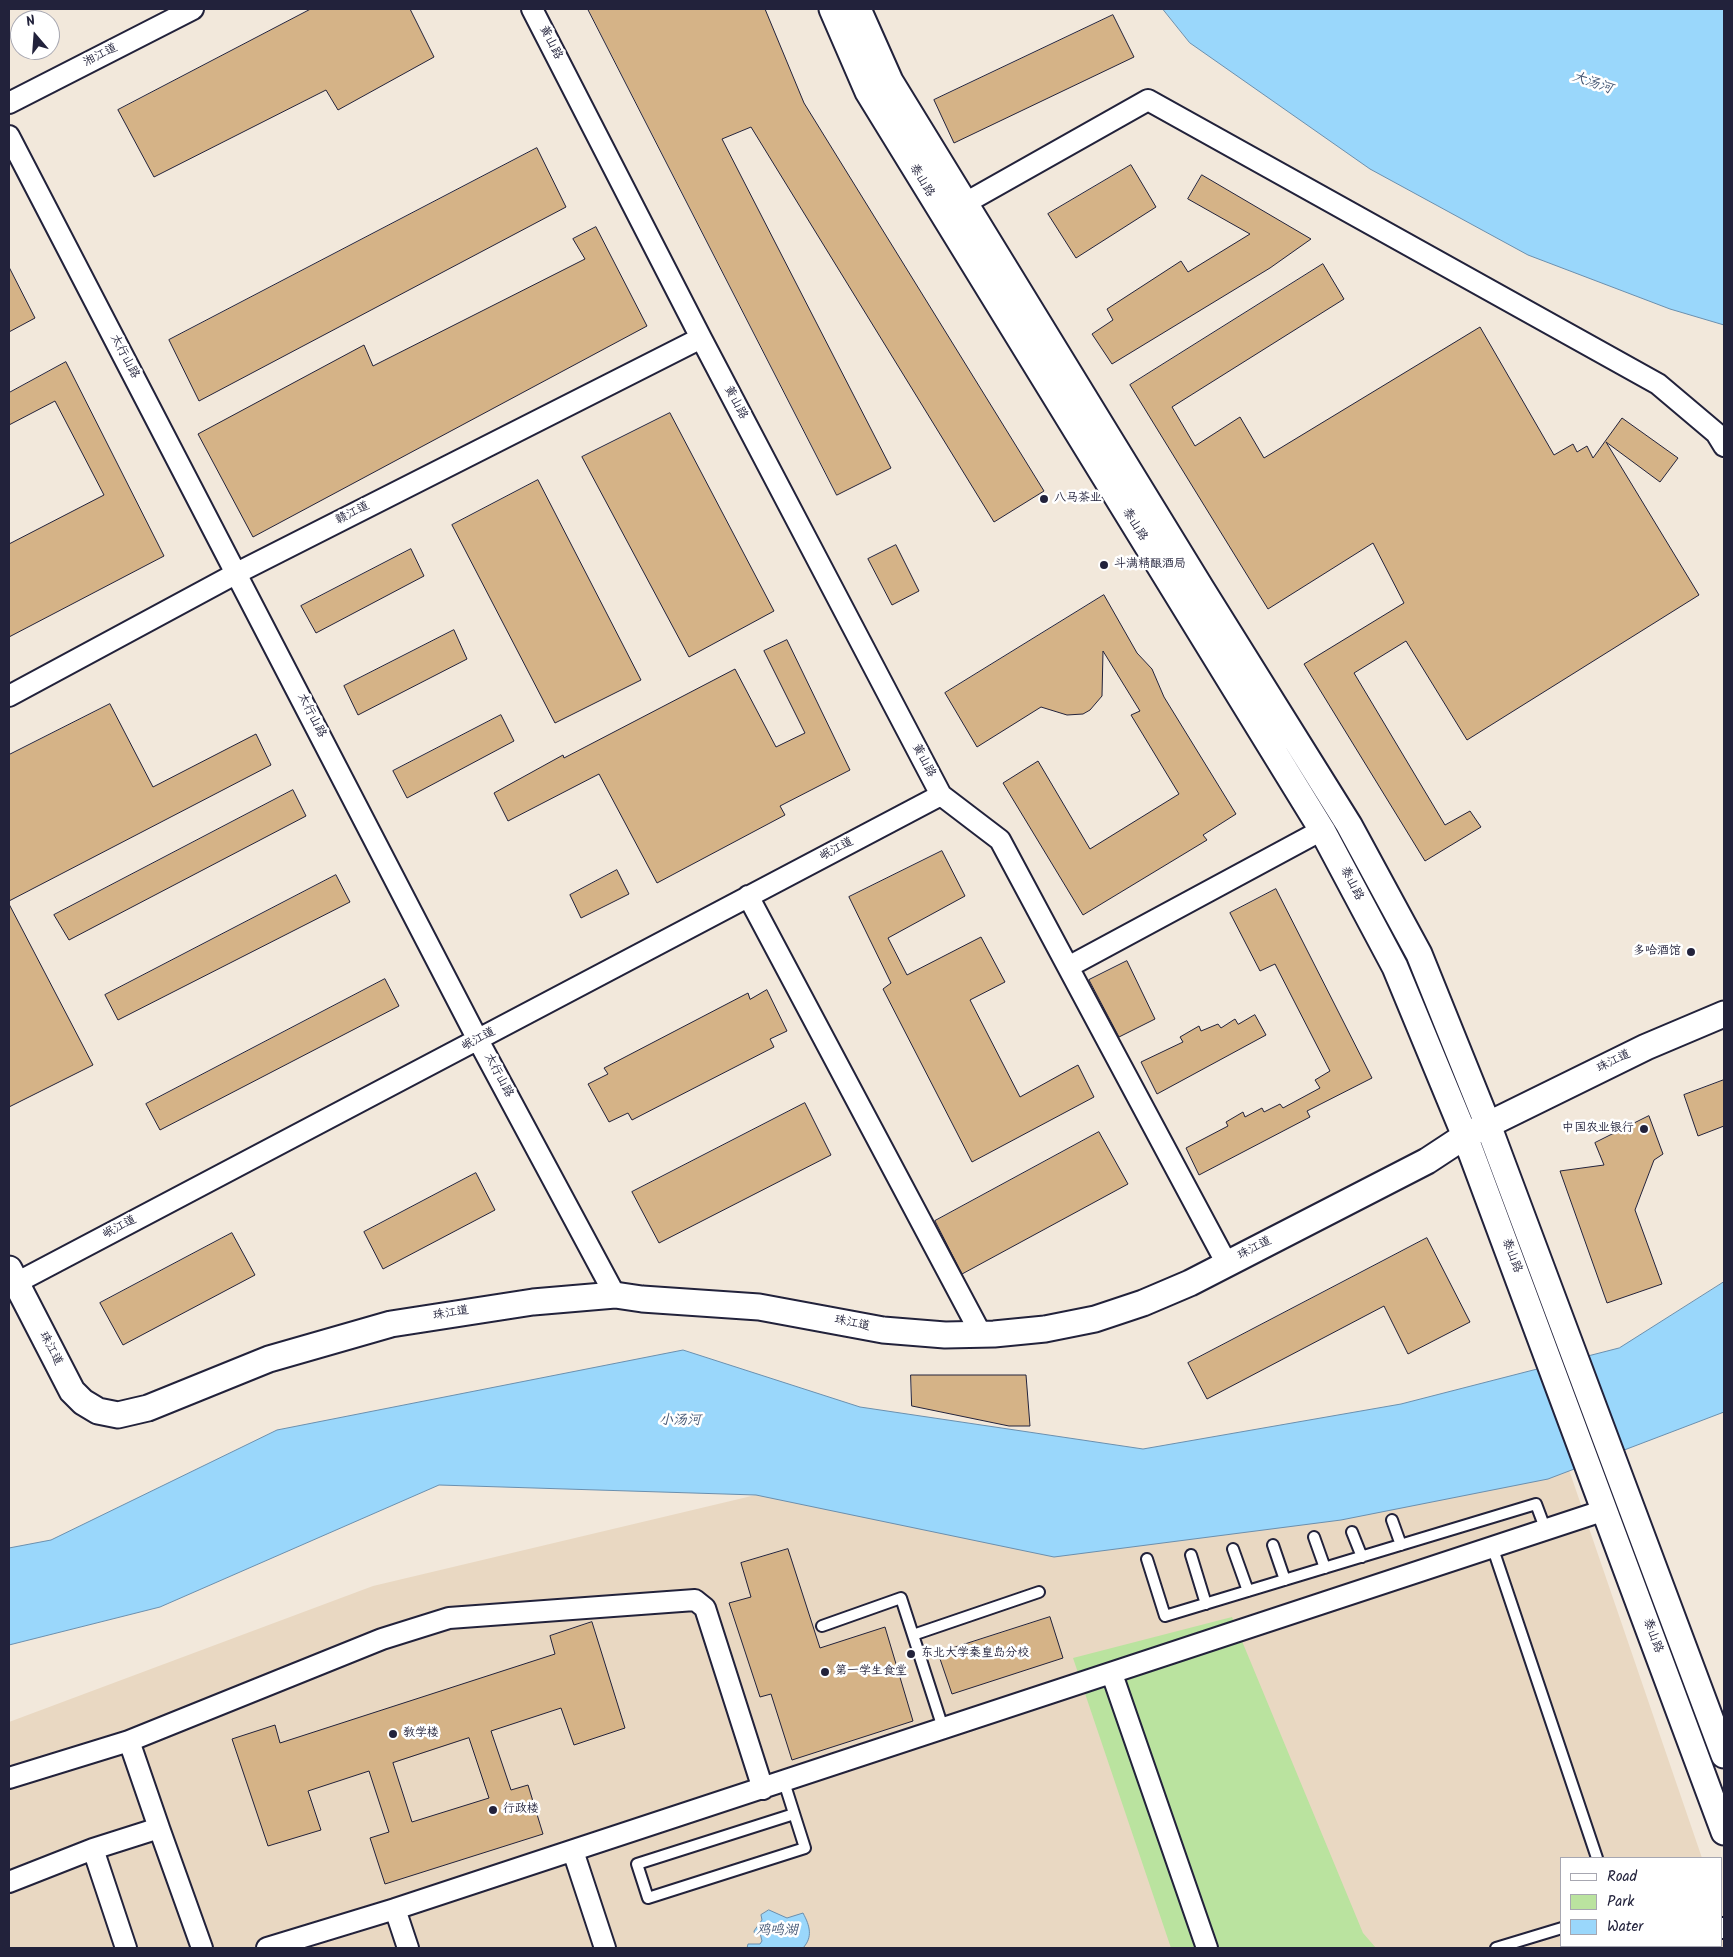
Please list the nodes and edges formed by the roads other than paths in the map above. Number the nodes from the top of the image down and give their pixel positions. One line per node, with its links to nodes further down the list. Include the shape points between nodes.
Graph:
1 (193, 9): 5 (street, 湘江道)
2 (532, 9): 9 (street, 黄山路)
3 (832, 9): 8 (street, 泰山路, via 868,92)
4 (858, 9): 7 (street, via 890,81)
5 (9, 103)
6 (9, 136): 11 (street, 太行山路)
7 (965, 203): 8 (street); 10 (street, via 1148,100 1658,384 1716,433); 19 (street, via 1349,825 1419,954)
8 (942, 216): 14 (street, 泰山路)
9 (701, 338): 11 (street, 赣江道); 13 (street, 黄山路)
10 (1724, 446)
11 (237, 573): 12 (street, 赣江道); 18 (street, 太行山路)
12 (9, 696)
13 (941, 795): 15 (street, 岷江道); 16 (street, via 1000,840)
14 (1322, 830): 16 (street); 20 (street, 泰山路, via 1394,967)
15 (748, 896): 18 (street, 岷江道); 24 (street)
16 (1068, 967): 21 (street)
17 (1724, 1014): 19 (street, 珠江道, via 1646,1046)
18 (478, 1040): 22 (street, 岷江道); 23 (street, 太行山路)
19 (1488, 1125): 20 (street, 珠江道); 47 (street)
20 (1465, 1136): 21 (street, 珠江道, via 1427,1161); 25 (street, 泰山路)
21 (1227, 1264): 24 (street, 珠江道, via 1143,1303 1095,1319 1045,1329)
22 (11, 1280): 23 (street, 珠江道, via 72,1391 98,1411 118,1415 148,1408 269,1359 390,1324 524,1303)
23 (615, 1295): 24 (street, 珠江道, via 758,1307 883,1330)
24 (981, 1334)
25 (1606, 1510): 27 (street); 53 (street, 泰山路)
26 (1392, 1520): 31 (lane)
27 (1545, 1528): 31 (lane, via 1536,1504); 32 (street)
28 (1352, 1532): 35 (lane)
29 (1314, 1537): 37 (lane)
30 (1273, 1545): 38 (lane)
31 (1401, 1545): 35 (lane)
32 (1492, 1546): 44 (street); 56 (lane)
33 (1233, 1549): 39 (lane)
34 (1191, 1556): 41 (lane)
35 (1362, 1557): 37 (lane)
36 (1147, 1560): 41 (lane, via 1165,1616)
37 (1324, 1568): 38 (lane)
38 (1285, 1580): 39 (lane)
39 (1248, 1591): 41 (lane)
40 (1039, 1592): 43 (lane)
41 (1206, 1604)
42 (822, 1626): 43 (lane, via 901,1598)
43 (913, 1635): 45 (lane)
44 (1112, 1674): 45 (street); 65 (street)
45 (942, 1728): 49 (street)
46 (129, 1741): 48 (street); 50 (street, via 382,1639 449,1618 695,1600 705,1608); 52 (street)
47 (1724, 1755)
48 (9, 1778)
49 (784, 1782): 50 (street); 51 (lane)
50 (762, 1789): 55 (street)
51 (794, 1814): 51 (lane, via 805,1848 648,1898 637,1864)
52 (158, 1828): 54 (street); 61 (street)
53 (1724, 1832)
54 (93, 1849): 57 (street); 60 (street)
55 (573, 1851): 58 (street); 64 (street)
56 (1597, 1857)
57 (9, 1882)
58 (395, 1909): 62 (street); 63 (street)
59 (1560, 1929): 66 (lane)
60 (126, 1948)
61 (202, 1948)
62 (267, 1948)
63 (408, 1948)
64 (605, 1948)
65 (1207, 1948)
66 (1496, 1948)

